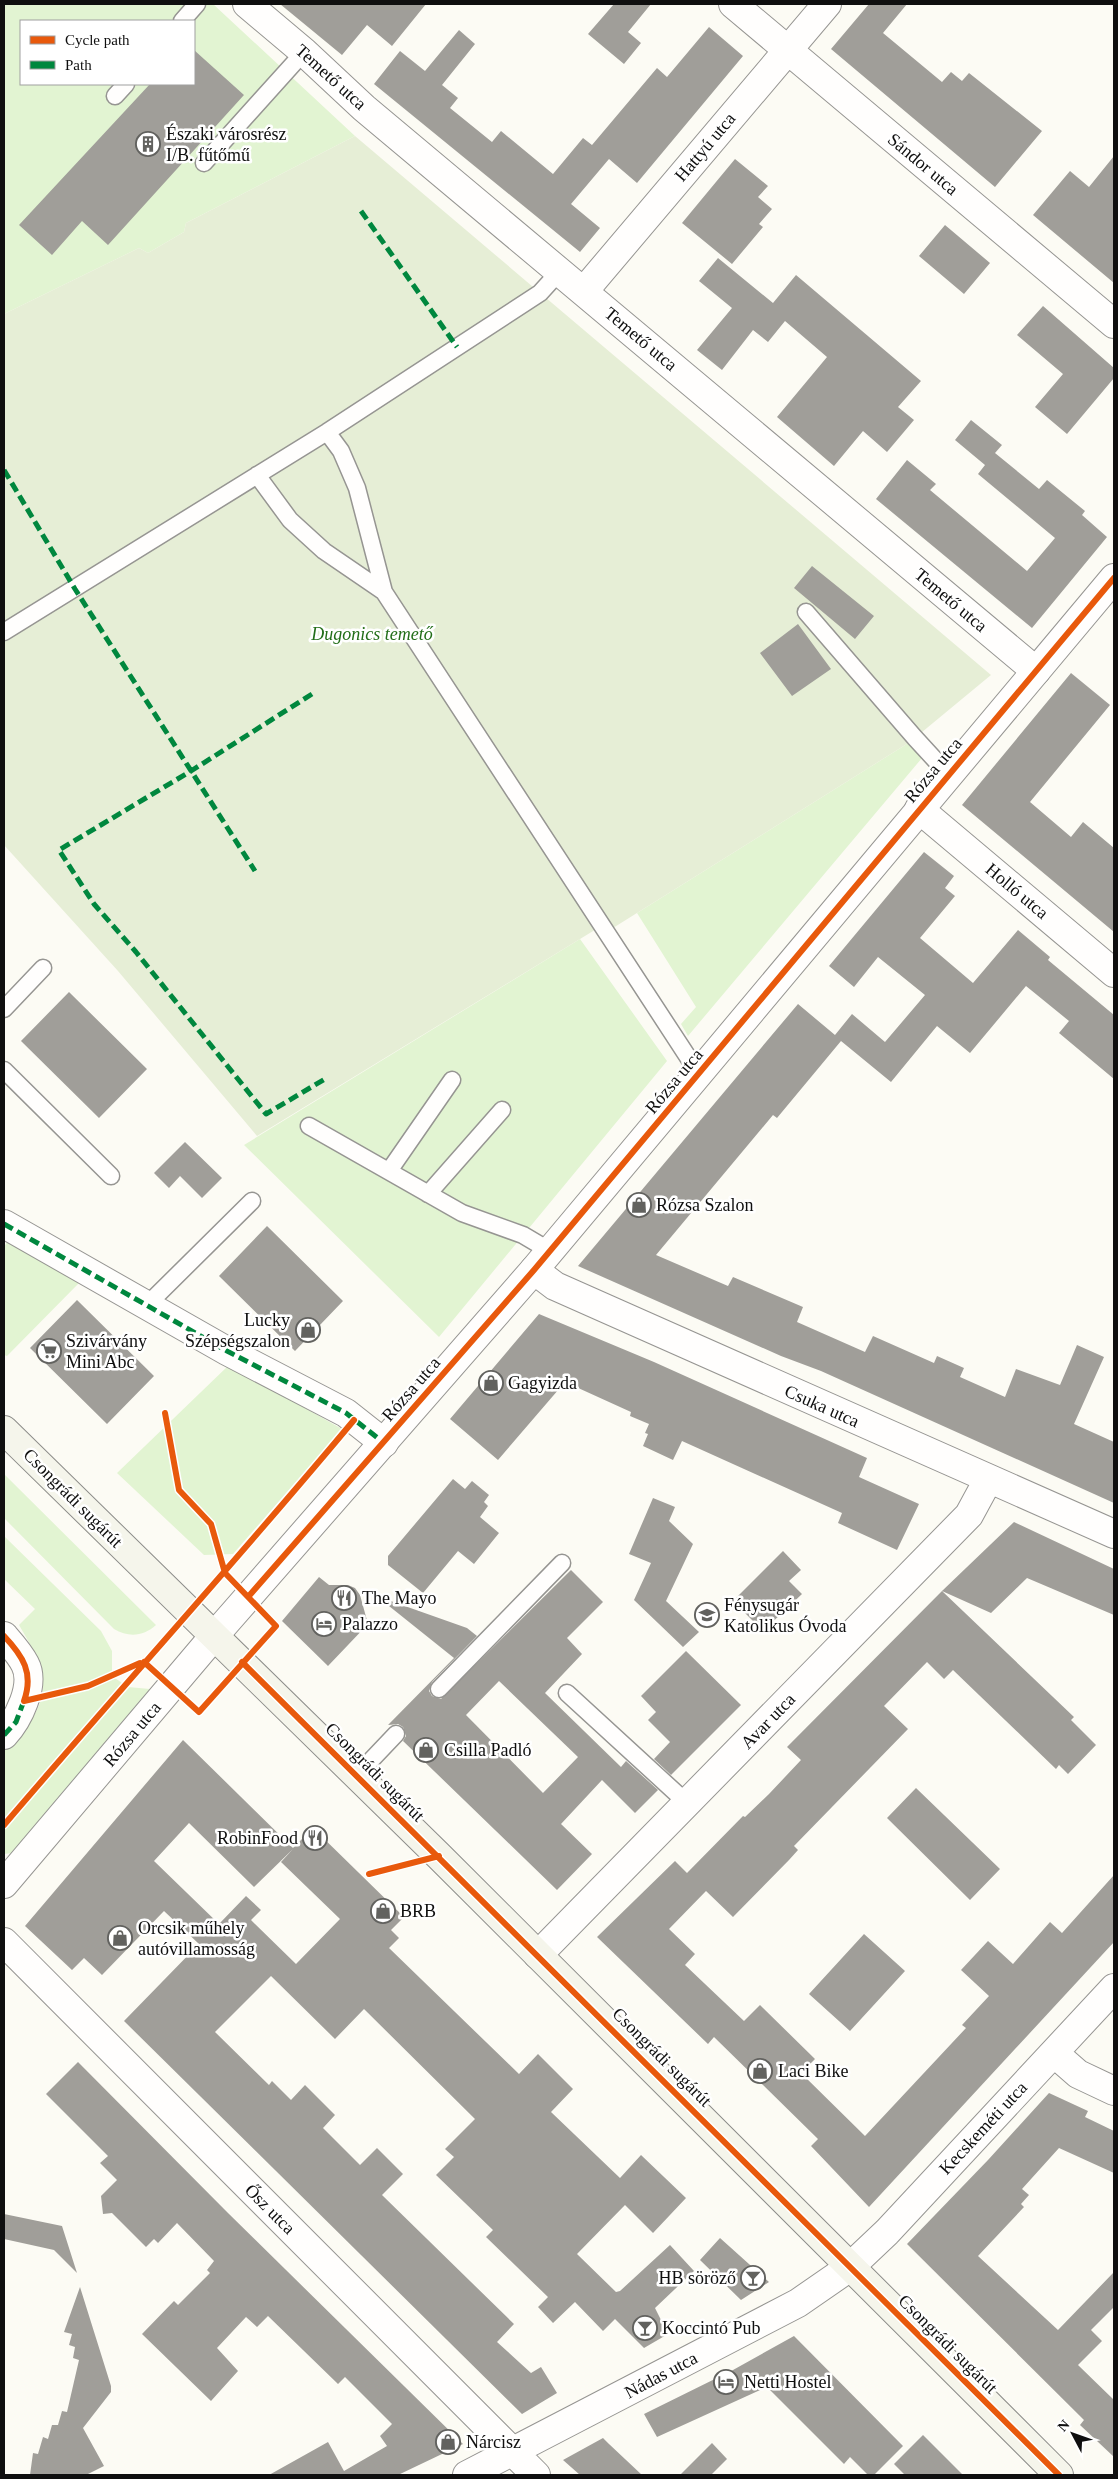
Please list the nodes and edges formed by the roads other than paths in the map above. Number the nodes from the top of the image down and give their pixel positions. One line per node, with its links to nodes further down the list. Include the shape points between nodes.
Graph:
1 (197, 4): 5 (lane)
2 (247, 4): 7 (street, Temető utca)
3 (733, 4): 6 (street, Sándor utca)
4 (826, 4): 6 (street, Hattyú utca)
5 (183, 20)
6 (788, 50): 10 (street, Hattyú utca); 11 (street, Sándor utca)
7 (304, 52): 8 (lane); 9 (street, Temető utca, via 364,108)
8 (204, 163)
9 (560, 271): 10 (street, Temető utca); 12 (lane, via 540,293)
10 (584, 291): 18 (street, Temető utca)
11 (1114, 324)
12 (327, 432): 13 (lane); 15 (lane, via 341,451 357,488)
13 (257, 475): 15 (lane, via 290,520 324,551); 17 (lane)
14 (1114, 578): 18 (street, Rózsa utca)
15 (384, 592): 25 (lane)
16 (806, 612): 19 (lane)
17 (4, 632)
18 (1036, 672): 19 (street, Rózsa utca)
19 (949, 775): 20 (street, Rózsa utca)
20 (919, 810): 22 (street, Holló utca); 25 (street, Rózsa utca)
21 (43, 968): 23 (lane)
22 (1114, 973)
23 (4, 1009)
24 (4, 1070): 30 (lane)
25 (700, 1074): 34 (street, Rózsa utca)
26 (452, 1080): 29 (lane)
27 (502, 1110): 31 (lane)
28 (310, 1126): 29 (lane)
29 (389, 1171): 31 (lane)
30 (111, 1176)
31 (428, 1194): 34 (lane, via 462,1213 523,1236)
32 (252, 1201): 35 (lane)
33 (4, 1224): 35 (street)
34 (542, 1260): 37 (street, Rózsa utca); 38 (street, Csuka utca, via 555,1286)
35 (147, 1305): 37 (street, via 346,1413)
36 (4, 1430): 42 (main road, Csongrádi sugárút)
37 (384, 1444): 42 (street, Rózsa utca)
38 (988, 1480): 39 (street, Csuka utca); 48 (street, Avar utca, via 969,1515)
39 (1114, 1534)
40 (562, 1563): 43 (lane)
41 (4, 1636): 46 (street, via 26,1665 28,1691 16,1722)
42 (214, 1636): 47 (main road, Csongrádi sugárút); 49 (street, Rózsa utca)
43 (439, 1689)
44 (568, 1693): 48 (lane)
45 (396, 1734): 47 (lane)
46 (4, 1735)
47 (356, 1775): 51 (main road, Csongrádi sugárút)
48 (686, 1803): 51 (street, Avar utca)
49 (4, 1884)
50 (4, 1942): 56 (street, Ősz utca)
51 (538, 1954): 55 (main road, Csongrádi sugárút)
52 (1114, 1988): 53 (street, Kecskeméti utca)
53 (1054, 2053): 54 (street, via 1078,2074); 55 (street, Kecskeméti utca, via 887,2232)
54 (1114, 2091)
55 (850, 2266): 56 (street, Nádas utca, via 798,2303); 59 (main road, Csongrádi sugárút)
56 (512, 2451): 57 (street, Nádas utca); 58 (street, Ősz utca)
57 (467, 2475)
58 (536, 2475)
59 (1059, 2475)

